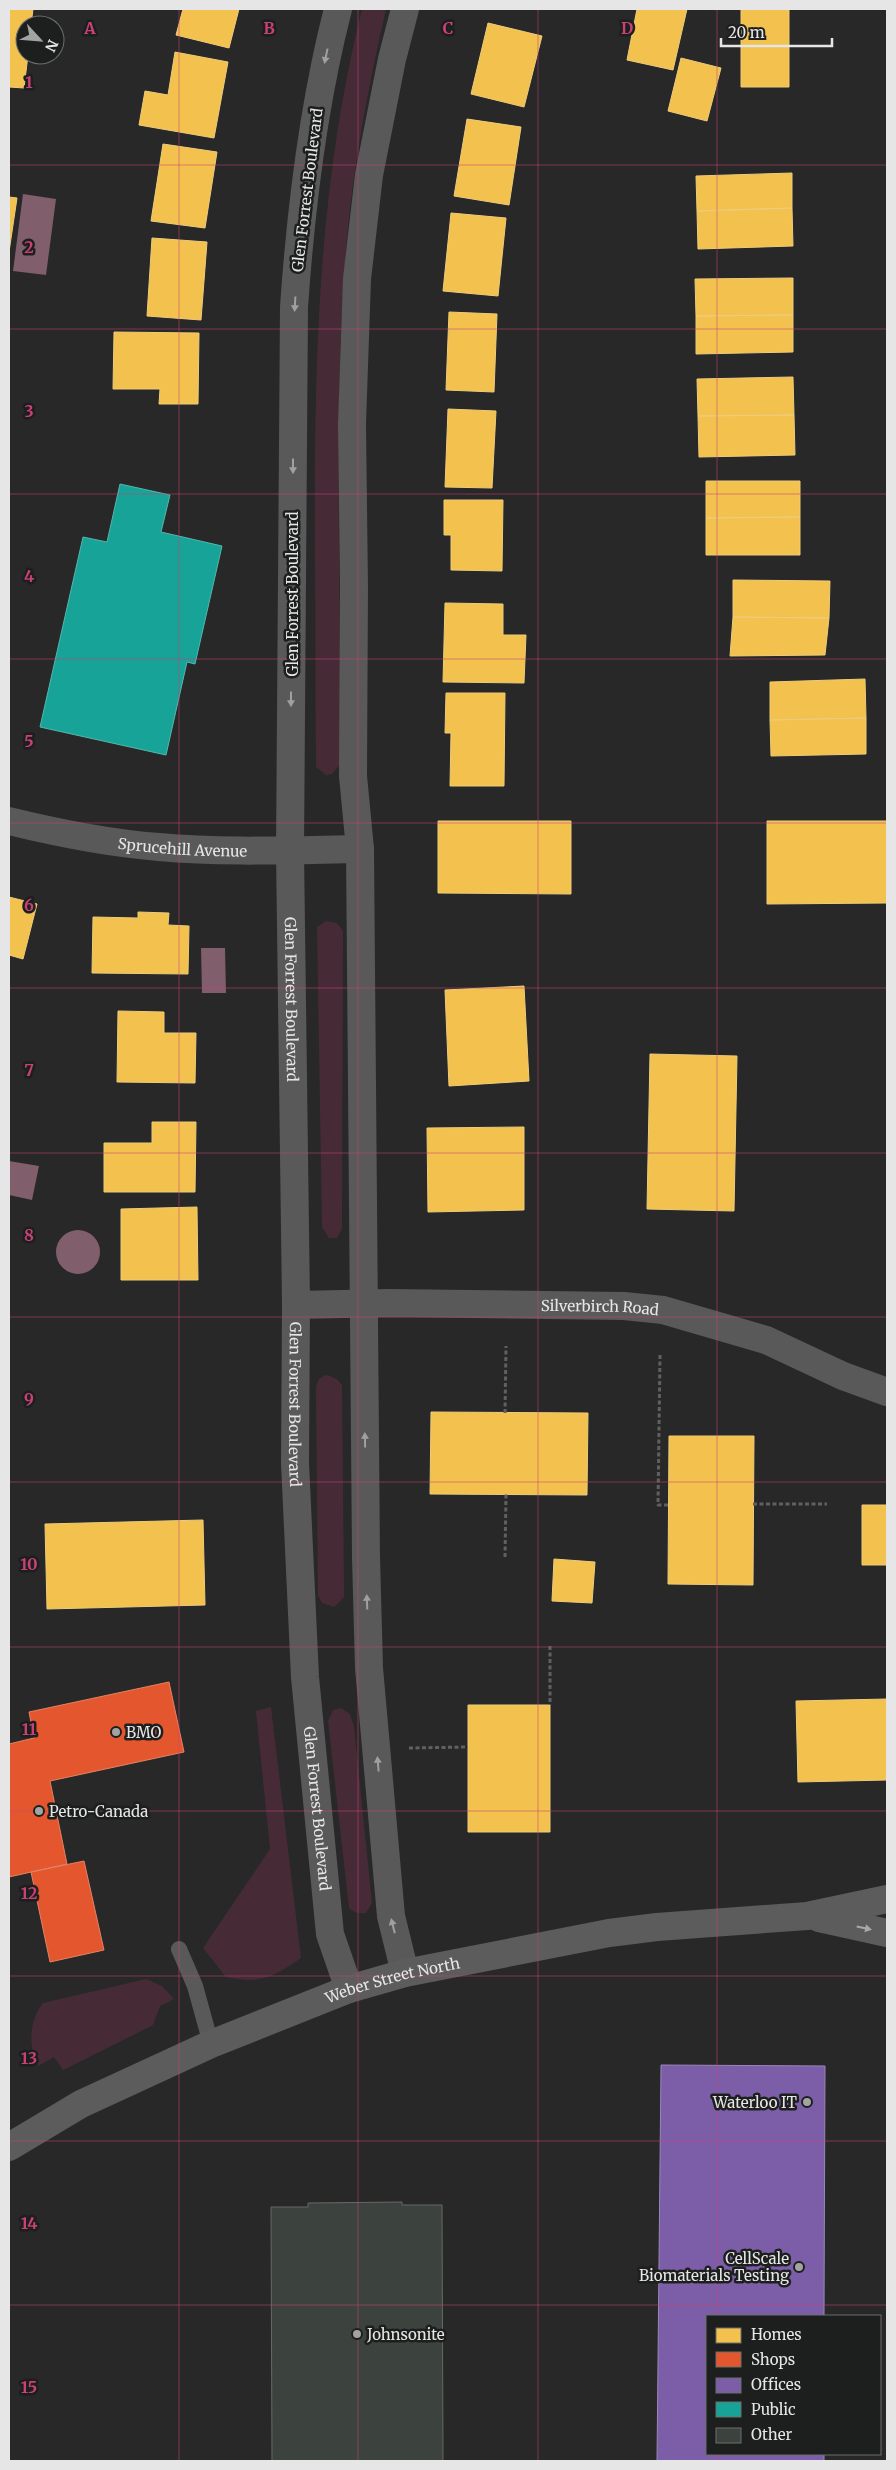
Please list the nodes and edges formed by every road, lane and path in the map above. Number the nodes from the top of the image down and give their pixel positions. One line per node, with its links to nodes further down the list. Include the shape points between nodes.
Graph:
1 (338, 9): 4 (street, Glen Forrest Boulevard, one-way to 4, via 327,52 300,222 294,307)
2 (405, 9): 5 (street, via 369,175 356,288 352,424 353,776)
3 (9, 821): 4 (street, Sprucehill Avenue, via 55,832 157,847)
4 (290, 850): 5 (street, Sprucehill Avenue); 7 (street, Glen Forrest Boulevard)
5 (360, 850): 6 (street)
6 (364, 1304): 7 (street, Silverbirch Road); 10 (street, Silverbirch Road, via 624,1306 663,1310 766,1340 842,1376); 25 (street, one-way to 6, via 391,1916 369,1668)
7 (296, 1305): 26 (street, Glen Forrest Boulevard, via 295,1463 306,1677 330,1934)
8 (506, 1346): 11 (path)
9 (660, 1355): 15 (path, via 658,1505)
10 (887, 1392)
11 (505, 1413)
12 (506, 1494): 16 (path)
13 (753, 1504): 14 (path)
14 (828, 1504)
15 (668, 1505)
16 (505, 1557)
17 (550, 1646): 18 (path)
18 (550, 1705)
19 (468, 1747): 20 (path)
20 (406, 1748)
21 (887, 1899): 22 (main road, Weber Street North)
22 (807, 1916): 23 (main road, Weber Street North, one-way to 23); 25 (main road, Weber Street North, via 609,1933)
23 (887, 1933)
24 (178, 1949): 27 (lane, via 195,1986)
25 (405, 1973): 26 (main road, Weber Street North)
26 (349, 1989): 27 (main road, Weber Street North)
27 (212, 2044): 28 (main road, Weber Street North, via 98,2096 37,2128)
28 (9, 2147)

